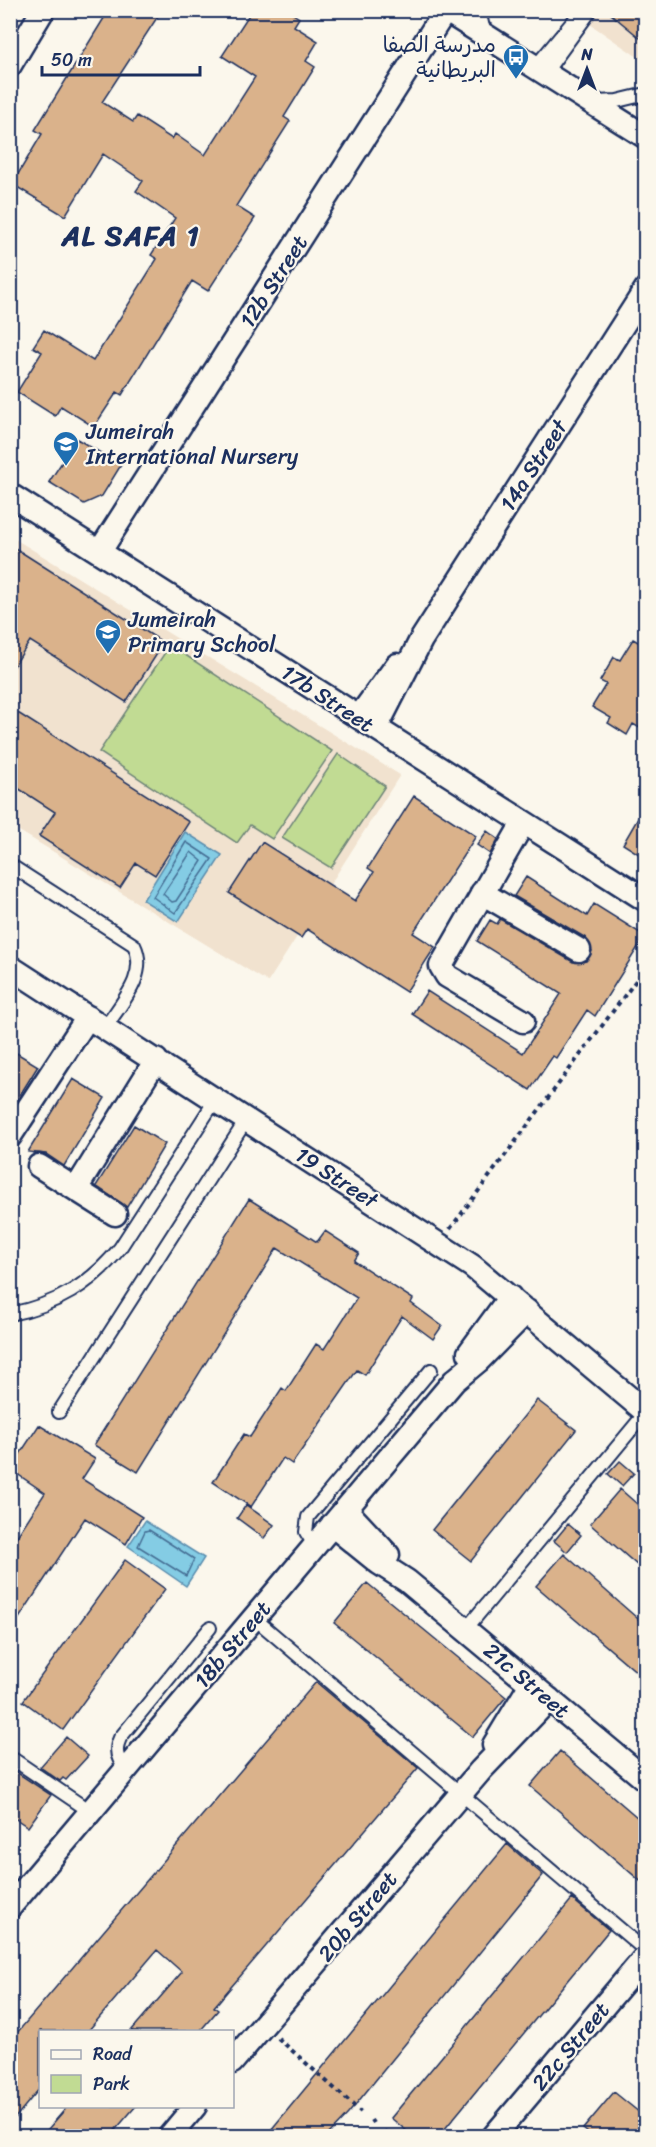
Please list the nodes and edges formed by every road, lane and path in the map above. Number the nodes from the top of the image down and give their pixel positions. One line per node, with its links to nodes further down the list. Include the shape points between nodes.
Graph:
1 (43, 10): 7 (street)
2 (479, 10): 6 (lane)
3 (580, 10): 8 (lane)
4 (591, 10): 8 (lane)
5 (445, 11): 6 (street); 14 (street, 12b Street)
6 (486, 36): 8 (street)
7 (10, 65)
8 (540, 70): 10 (street)
9 (645, 94): 10 (lane)
10 (590, 102): 11 (street)
11 (645, 137)
12 (645, 289): 15 (street, 14a Street)
13 (10, 495): 14 (street, 17b Street)
14 (100, 551): 15 (street, 17b Street)
15 (367, 723): 16 (street, 17b Street)
16 (523, 823): 18 (street); 19 (street, 17b Street)
17 (10, 865): 24 (lane, via 134,945 140,956 140,968)
18 (482, 893): 20 (street); 23 (street, via 442,962 442,970)
19 (645, 900)
20 (579, 950)
21 (10, 967): 24 (street, 19 Street)
22 (645, 967): 32 (path)
23 (524, 1021)
24 (96, 1022): 25 (street, 19 Street); 28 (street)
25 (156, 1060): 26 (street, 19 Street); 30 (street)
26 (216, 1099): 27 (street, 19 Street); 34 (lane, via 106,1265 72,1292 42,1306)
27 (247, 1119): 32 (street, 19 Street); 36 (lane)
28 (10, 1136)
29 (39, 1166): 30 (street)
30 (76, 1189): 31 (street)
31 (115, 1214)
32 (439, 1244): 33 (street, 19 Street)
33 (519, 1304): 37 (street, 19 Street); 38 (street, 18b Street, via 478,1361 454,1381)
34 (10, 1314)
35 (431, 1370): 39 (lane, via 308,1517 306,1532)
36 (59, 1412)
37 (645, 1412): 42 (lane)
38 (339, 1517): 39 (street, 18b Street); 42 (street, 21c Street, via 379,1563)
39 (315, 1546): 40 (street, 18b Street)
40 (254, 1618): 46 (street, 18b Street); 49 (lane)
41 (210, 1628): 46 (lane, via 120,1738 116,1751)
42 (466, 1629): 43 (street, 21c Street)
43 (531, 1684): 44 (street, 21c Street); 47 (street, 20b Street)
44 (549, 1699): 47 (street, 20b Street); 48 (street, 21c Street)
45 (10, 1757): 50 (lane)
46 (127, 1769): 50 (street, 18b Street)
47 (481, 1770): 49 (street, 20b Street)
48 (645, 1780)
49 (460, 1794): 52 (lane); 54 (street, 20b Street)
50 (91, 1812): 51 (street, 18b Street)
51 (10, 1907)
52 (645, 1951)
53 (645, 1956): 61 (street, 22c Street)
54 (264, 2026): 55 (street, 20b Street); 57 (path)
55 (234, 2060)
56 (193, 2108): 59 (street)
57 (361, 2112)
58 (384, 2131): 60 (path)
59 (170, 2136)
60 (389, 2136)
61 (494, 2136)

